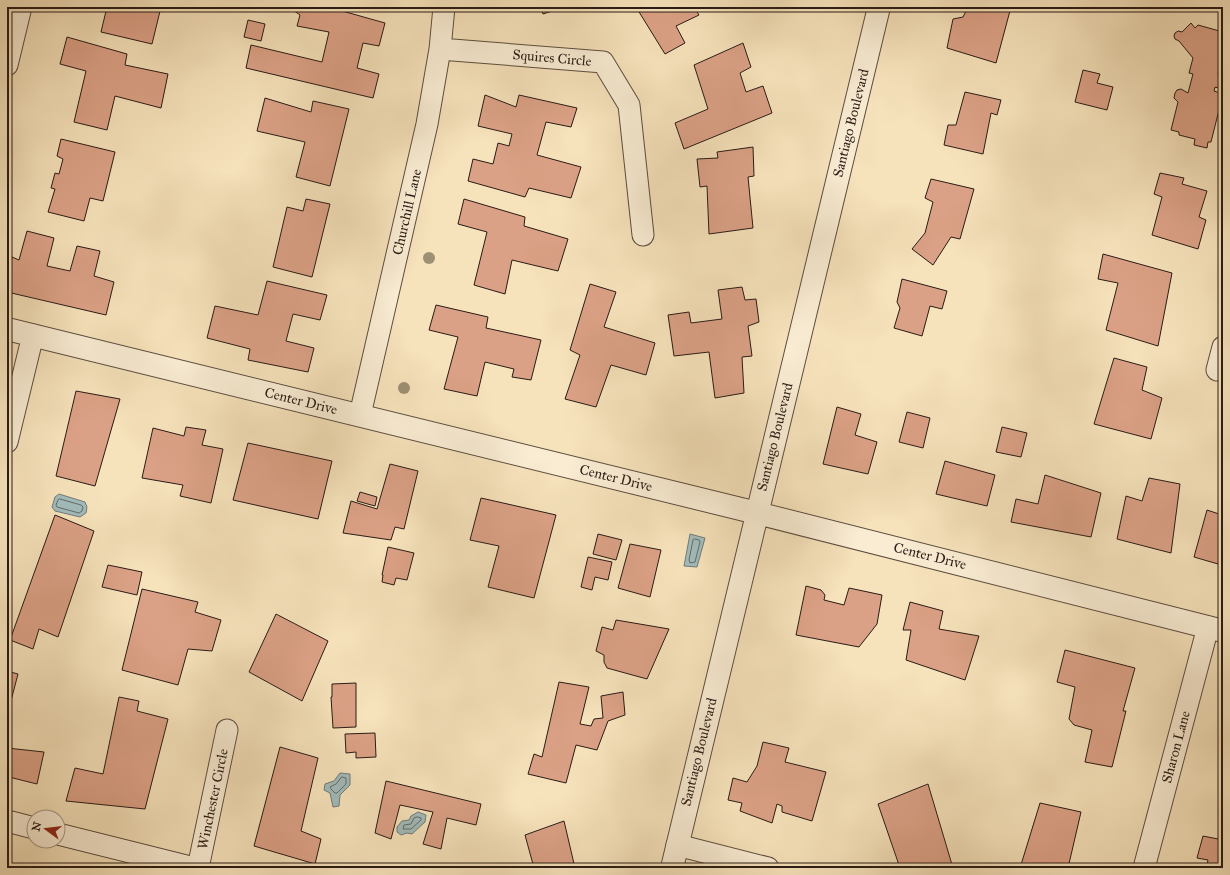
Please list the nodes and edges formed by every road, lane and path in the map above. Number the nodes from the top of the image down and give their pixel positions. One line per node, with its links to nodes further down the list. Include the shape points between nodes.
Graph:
1 (21, 7): 5 (street)
2 (444, 7): 4 (street, Churchill Lane)
3 (879, 7): 13 (street, Santiago Boulevard)
4 (440, 49): 6 (street, Squires Circle, via 603,62 629,105); 11 (street, Churchill Lane, via 427,124)
5 (7, 65)
6 (642, 235)
7 (7, 329): 8 (street, Center Drive)
8 (33, 335): 11 (street, Center Drive); 12 (street)
9 (1223, 348): 10 (street)
10 (1217, 370)
11 (360, 415): 13 (street, Center Drive)
12 (7, 442)
13 (757, 513): 14 (street, Center Drive); 19 (street, Santiago Boulevard)
14 (1216, 629): 24 (street, Sharon Lane)
15 (227, 730): 21 (street, Winchester Circle)
16 (7, 821): 17 (street)
17 (26, 826)
18 (66, 836): 20 (street)
19 (677, 845): 22 (street, Santiago Boulevard); 23 (street)
20 (194, 868)
21 (198, 868)
22 (672, 868)
23 (768, 868)
24 (1144, 868)

